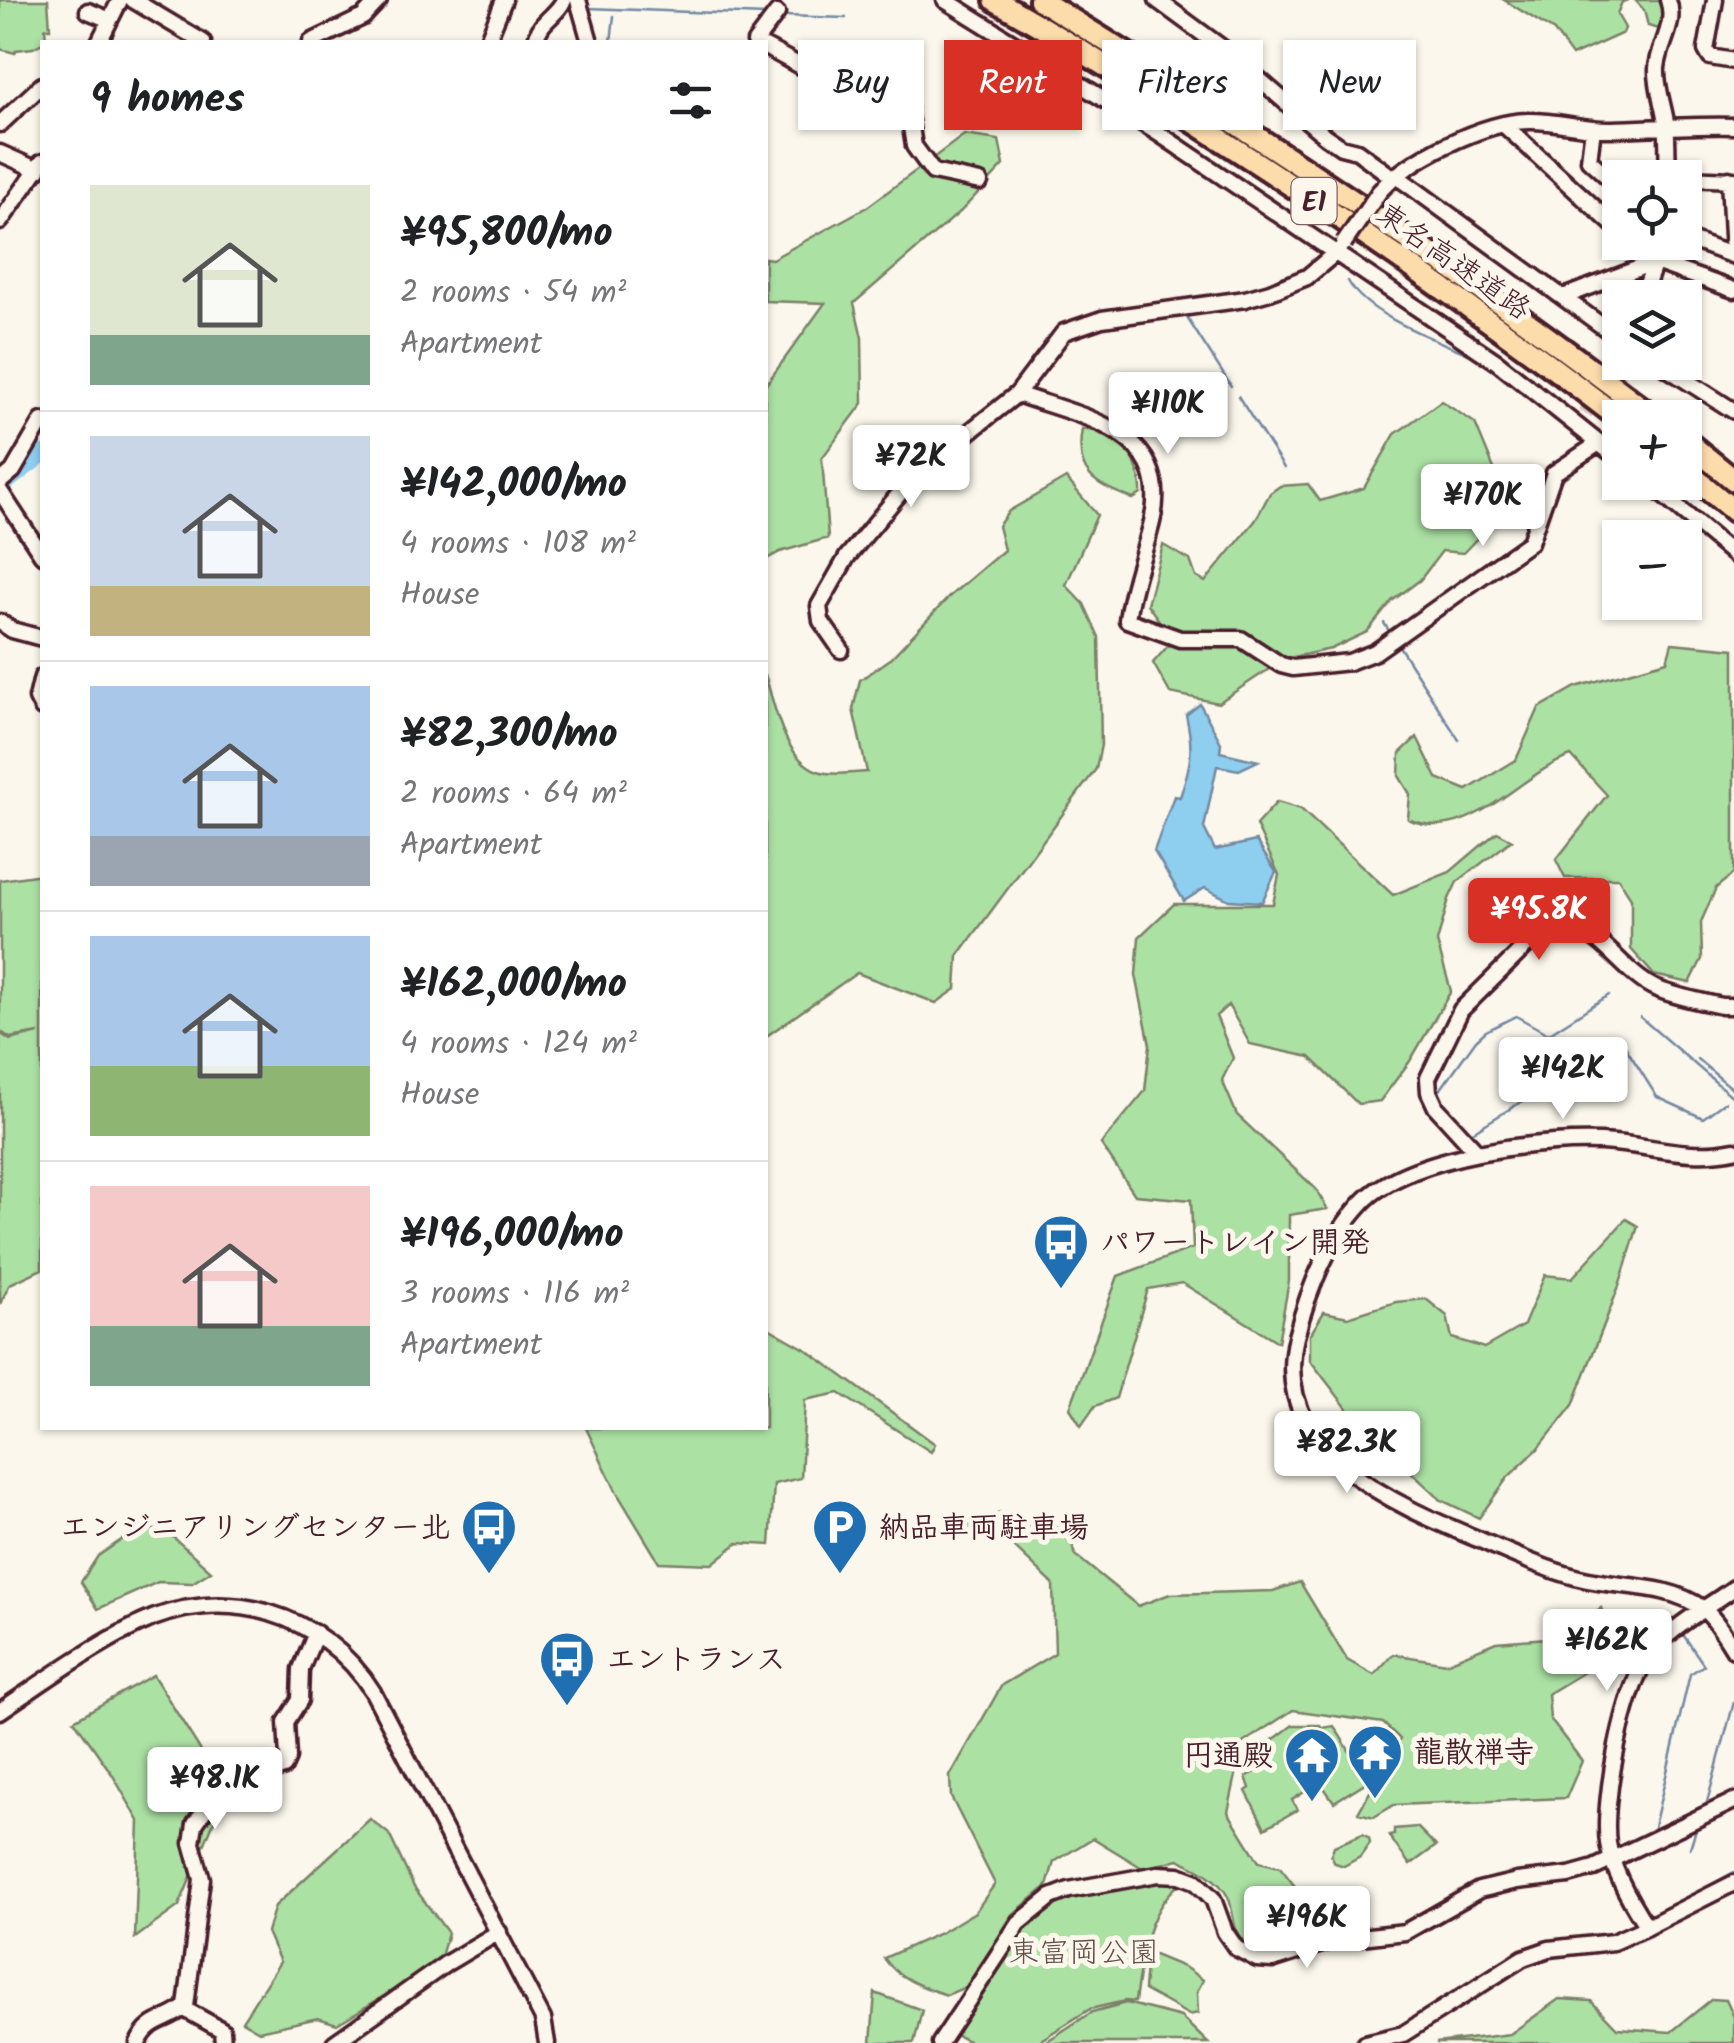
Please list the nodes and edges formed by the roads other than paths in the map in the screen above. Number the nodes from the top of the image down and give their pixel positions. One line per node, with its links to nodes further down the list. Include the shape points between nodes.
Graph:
1 (120, 0): 15 (street)
2 (133, 0): 17 (street)
3 (379, 0): 18 (street, via 363,17)
4 (504, 0): 19 (street)
5 (564, 0): 20 (street, via 540,24)
6 (578, 0): 21 (street)
7 (945, 0): 42 (street)
8 (995, 0): 53 (highway, 東名高速道路 / E1, via 1389,250)
9 (1040, 0): 52 (highway, 東名高速道路 / E1, via 1402,233)
10 (1157, 0): 35 (street, via 1341,147)
11 (1668, 0): 28 (street, via 1670,28 1657,63)
12 (1715, 0): 24 (street, via 1706,50 1710,57)
13 (88, 11): 15 (street)
14 (777, 13): 22 (street)
15 (110, 20): 16 (street)
16 (100, 40)
17 (201, 40)
18 (315, 40)
19 (489, 40)
20 (536, 40)
21 (589, 40)
22 (757, 40)
23 (768, 49): 38 (street, via 856,92 901,98 914,146 933,172)
24 (1734, 61)
25 (40, 87): 26 (street)
26 (0, 124)
27 (1503, 124): 30 (street); 35 (street); 39 (street)
28 (1666, 126): 29 (street); 30 (street); 32 (street)
29 (1734, 126)
30 (1592, 128): 34 (street, via 1589,160)
31 (0, 153): 33 (street)
32 (1667, 160)
33 (40, 172): 40 (street)
34 (1602, 172)
35 (1394, 176): 42 (street, bridge); 48 (street)
36 (1702, 178): 37 (street)
37 (1732, 179): 43 (street)
38 (980, 182)
39 (1602, 215)
40 (0, 222)
41 (1702, 244): 43 (street)
42 (1340, 248): 51 (street, via 1307,277 1245,299 1080,324 1058,339); 56 (street, via 1581,420)
43 (1733, 255)
44 (1653, 260): 45 (street)
45 (1655, 262): 46 (street); 47 (street); 48 (street)
46 (1648, 280)
47 (1734, 290)
48 (1562, 297): 49 (street)
49 (1602, 326)
50 (1685, 380): 54 (street)
51 (1017, 394): 56 (street, via 1127,436 1146,461 1156,500 1127,620 1180,638 1241,640 1293,668 1376,652 1530,542 1554,473); 69 (street, via 914,476 847,558 819,606)
52 (1631, 400)
53 (1602, 405)
54 (1734, 412)
55 (40, 425): 60 (street)
56 (1599, 442): 57 (street)
57 (1602, 445)
58 (1702, 454): 59 (highway)
59 (1734, 480)
60 (0, 482)
61 (1702, 484): 64 (highway)
62 (0, 491): 65 (street)
63 (1668, 500): 66 (street)
64 (1734, 511)
65 (40, 552)
66 (1734, 555)
67 (0, 622): 68 (street)
68 (40, 637)
69 (841, 650)
70 (1734, 1006): 72 (street, via 1652,987 1592,935 1574,928 1551,927 1537,935 1461,1010 1428,1078 1436,1108)
71 (1734, 1150): 72 (street, via 1698,1155 1611,1142)
72 (1478, 1153): 74 (street, via 1382,1186 1344,1226 1303,1311 1291,1359 1292,1389 1303,1416 1334,1456 1406,1510 1548,1568 1660,1589)
73 (1734, 1588): 74 (street)
74 (1705, 1610): 76 (street); 79 (street, via 1648,1655 1633,1686 1606,1820)
75 (316, 1633): 77 (street, via 250,1608 165,1614); 82 (street, via 374,1692); 83 (street, via 300,1669 300,1700 288,1716 284,1768 225,1788 194,1824 202,1878)
76 (1734, 1650)
77 (0, 1711)
78 (1734, 1801): 79 (street)
79 (1612, 1859): 81 (street); 88 (street, via 1568,1876 1480,1890 1406,1932 1334,1940 1264,1960 1236,1948 1212,1898 1186,1877 1158,1874 1076,1888 1051,1897 1019,1923)
80 (1734, 1883): 81 (street)
81 (1647, 1927): 89 (street, via 1613,1942 1523,1958 1403,2034)
82 (499, 1932): 86 (street); 87 (street, via 543,2019)
83 (186, 2006): 84 (street, via 152,2023); 85 (street, via 222,2030)
84 (138, 2043)
85 (223, 2043)
86 (334, 2043)
87 (547, 2043)
88 (940, 2043)
89 (1366, 2043)

